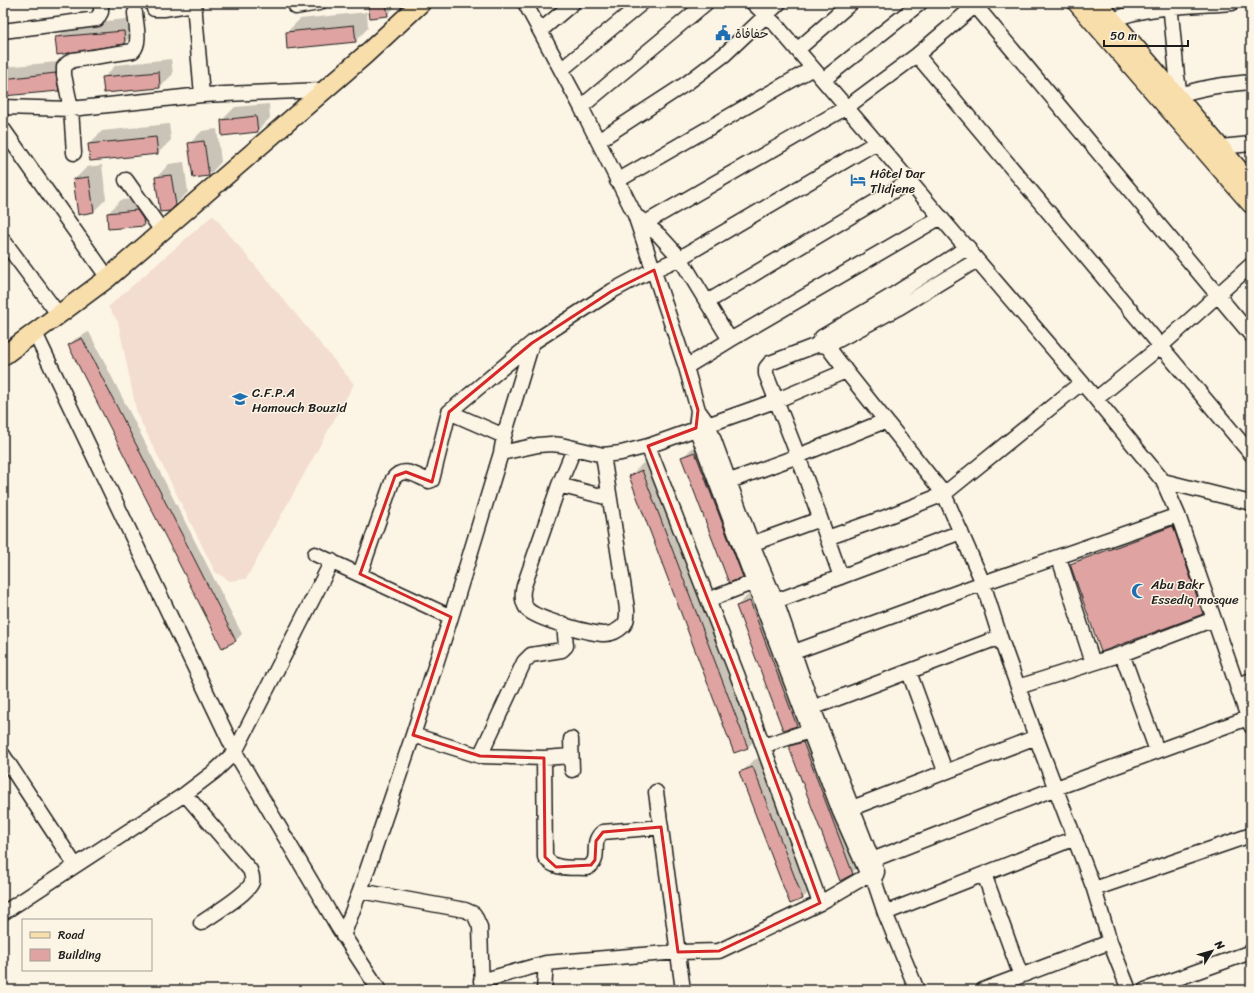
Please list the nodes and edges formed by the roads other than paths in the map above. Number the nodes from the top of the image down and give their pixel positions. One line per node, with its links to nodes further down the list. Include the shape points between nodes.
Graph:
1 (101, 3): 23 (street, via 101,12 97,19)
2 (320, 3): 18 (street)
3 (525, 3): 24 (street)
4 (573, 3): 24 (street)
5 (642, 3): 28 (street)
6 (706, 3): 35 (street)
7 (752, 3): 21 (street)
8 (779, 3): 21 (street)
9 (851, 3): 25 (street)
10 (920, 3): 29 (street)
11 (1077, 3): 33 (main road)
12 (1098, 3): 22 (main road)
13 (1232, 3): 16 (street)
14 (194, 4): 19 (street); 32 (street)
15 (977, 4): 26 (street); 59 (street)
16 (1170, 5): 22 (street, via 1129,13); 33 (street, via 1177,76)
17 (414, 6): 31 (main road, via 365,55)
18 (296, 7)
19 (154, 9)
20 (136, 13): 37 (street, via 137,42 133,51 73,60 64,67)
21 (765, 15): 25 (street); 39 (street, via 724,55)
22 (1113, 20): 33 (main road)
23 (3, 31)
24 (540, 31): 28 (street)
25 (797, 50): 27 (street)
26 (916, 55): 36 (street); 67 (street)
27 (813, 68): 29 (street); 45 (street)
28 (561, 70): 35 (street)
29 (823, 80): 36 (street)
30 (1251, 82): 33 (street, via 1189,92)
31 (323, 90): 32 (street); 51 (main road)
32 (202, 95): 37 (street)
33 (1174, 98): 42 (main road); 48 (main road)
34 (3, 107): 37 (street)
35 (581, 107): 39 (street)
36 (847, 107): 40 (street); 50 (street)
37 (71, 109): 43 (street)
38 (3, 129): 58 (street)
39 (598, 141): 45 (street)
40 (877, 142): 46 (street); 54 (street)
41 (1251, 144): 42 (street)
42 (1220, 147): 47 (main road)
43 (74, 152)
44 (126, 180): 51 (street)
45 (617, 181): 50 (street)
46 (910, 181): 49 (street); 60 (street)
47 (1251, 184)
48 (1251, 204)
49 (941, 217): 53 (street); 64 (street)
50 (640, 219): 54 (street); 57 (street)
51 (162, 231): 58 (main road)
52 (3, 240): 61 (street)
53 (968, 248): 55 (street); 66 (street)
54 (680, 258): 57 (street); 60 (street)
55 (977, 260): 66 (street, via 900,307); 71 (street)
56 (1251, 264): 59 (street)
57 (654, 270): 65 (street, via 612,291); 69 (street)
58 (108, 278): 61 (main road)
59 (1217, 295): 63 (street); 67 (street)
60 (707, 302): 64 (street)
61 (58, 315): 62 (main road)
62 (35, 333): 68 (main road); 124 (street)
63 (1251, 335)
64 (730, 340): 69 (street)
65 (532, 343): 74 (street); 77 (street)
66 (822, 343): 70 (street); 73 (street, via 768,365 766,374)
67 (1161, 346): 72 (street); 81 (street)
68 (3, 356)
69 (686, 368): 76 (street)
70 (846, 371): 73 (street); 75 (street)
71 (1081, 383): 72 (street); 87 (street)
72 (1096, 399): 85 (street)
73 (775, 401): 76 (street); 83 (street)
74 (449, 412): 77 (street); 98 (street, via 433,479 429,481 406,472 395,476)
75 (885, 421): 83 (street); 87 (street)
76 (702, 426): 78 (street); 84 (street); 94 (street)
77 (504, 436): 80 (street)
78 (648, 446): 82 (street); 102 (street)
79 (574, 449): 80 (street, via 544,444); 82 (street); 86 (street)
80 (501, 453): 105 (street)
81 (1251, 454)
82 (603, 456): 88 (street)
83 (798, 456): 84 (street); 91 (street)
84 (730, 481): 94 (street)
85 (1163, 481): 89 (street); 90 (street)
86 (559, 486): 88 (street); 107 (street, via 522,594 526,608 541,618)
87 (944, 494): 92 (street); 93 (street)
88 (609, 498): 107 (street, via 627,618 614,633 605,634)
89 (1251, 503)
90 (1178, 515): 96 (street); 106 (street)
91 (820, 519): 93 (street); 94 (street)
92 (961, 532): 99 (street); 101 (street)
93 (827, 538): 99 (street)
94 (747, 546): 100 (street); 103 (street)
95 (315, 554): 97 (street)
96 (1059, 558): 101 (street); 111 (street)
97 (332, 562): 98 (street); 124 (street)
98 (360, 574): 105 (street)
99 (840, 578): 103 (street)
100 (754, 582): 102 (street); 104 (street)
101 (983, 583): 108 (street); 109 (street)
102 (708, 600): 122 (street)
103 (776, 602): 104 (street); 109 (street)
104 (762, 606): 116 (street)
105 (451, 617): 119 (street)
106 (1214, 619): 110 (street); 114 (street)
107 (564, 624): 126 (street, via 566,646 562,650 531,656 524,662)
108 (1000, 637): 112 (street); 115 (street)
109 (794, 652): 116 (street)
110 (1122, 654): 111 (street); 123 (street)
111 (1093, 663): 115 (street)
112 (909, 672): 116 (street); 130 (street)
113 (1251, 680): 114 (street)
114 (1237, 686): 117 (street)
115 (1018, 687): 120 (street)
116 (807, 710): 118 (street); 134 (street)
117 (1250, 722): 123 (street)
118 (809, 731): 122 (street); 139 (street, via 840,812)
119 (414, 735): 126 (street); 142 (street)
120 (1036, 737): 130 (street); 131 (street)
121 (571, 739): 127 (street)
122 (763, 746): 143 (street)
123 (1157, 751): 131 (street)
124 (235, 752): 133 (street); 147 (street)
125 (3, 755): 138 (street)
126 (480, 756): 128 (street)
127 (571, 756): 128 (street); 129 (street)
128 (544, 758): 135 (street, via 545,857 551,865 587,868 594,863 596,841 603,832)
129 (572, 770)
130 (945, 771): 134 (street)
131 (1056, 788): 137 (street); 139 (street)
132 (656, 792): 135 (street)
133 (185, 794): 138 (street); 146 (street, via 250,870 252,876 249,886 243,893)
134 (852, 808): 139 (street)
135 (661, 827): 149 (street)
136 (1251, 835): 141 (street)
137 (1075, 838): 140 (street); 141 (street)
138 (75, 865): 144 (street)
139 (873, 873): 143 (street); 145 (street)
140 (984, 874): 145 (street); 152 (street)
141 (1094, 889): 148 (street)
142 (360, 891): 147 (street); 153 (street, via 465,910 474,914 480,927)
143 (820, 903): 149 (street, via 719,951)
144 (3, 912)
145 (885, 913): 157 (street)
146 (201, 923)
147 (344, 936): 154 (street)
148 (1110, 942): 152 (street); 159 (street)
149 (678, 952): 151 (street); 156 (street)
150 (1251, 952): 160 (street)
151 (546, 963): 153 (street); 155 (street)
152 (1021, 976): 158 (street)
153 (482, 986)
154 (379, 990)
155 (544, 990)
156 (683, 990)
157 (917, 990)
158 (983, 990)
159 (1129, 990)
160 (1145, 990)

